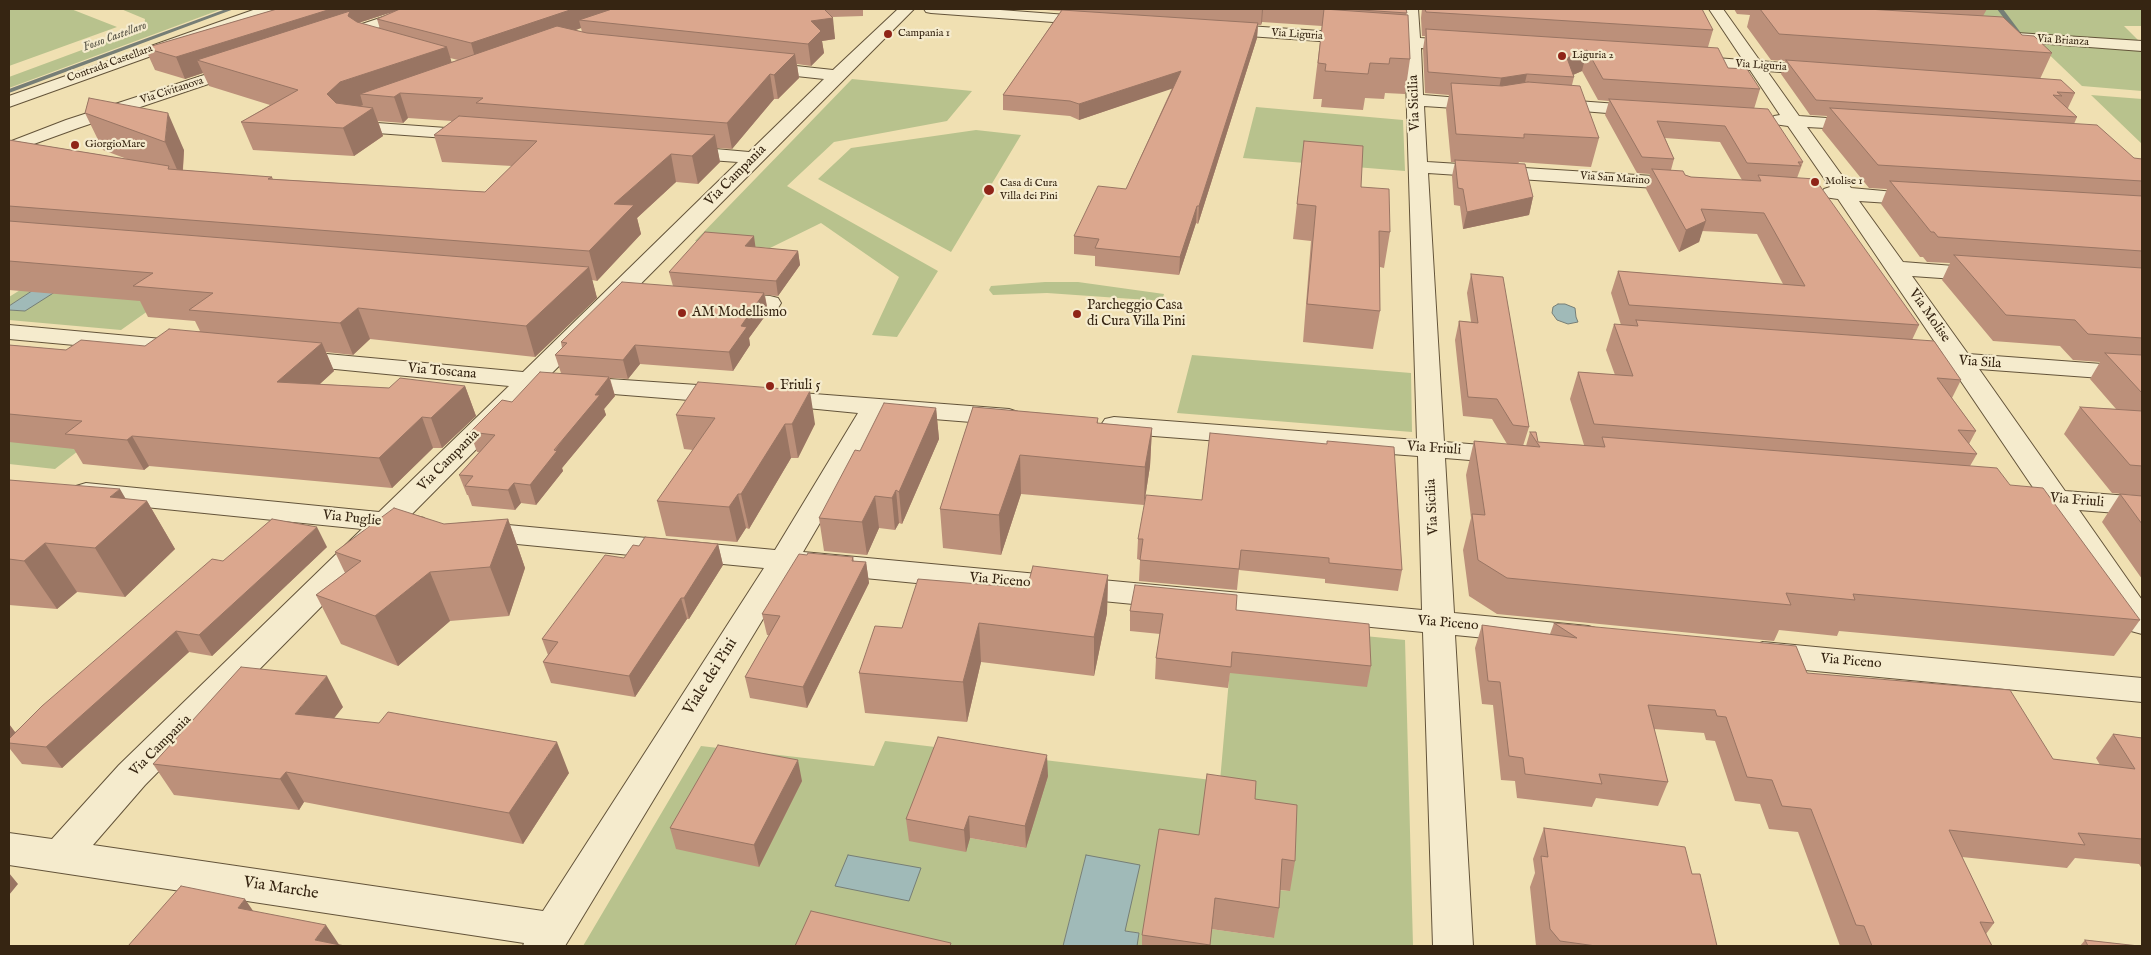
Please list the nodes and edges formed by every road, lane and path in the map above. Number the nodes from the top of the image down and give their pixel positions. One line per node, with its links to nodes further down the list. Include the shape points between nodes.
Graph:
1 (268, 9): 24 (street, Contrada Castellara)
2 (436, 9): 6 (street)
3 (906, 9): 22 (street, Via Campania)
4 (931, 9): 8 (street)
5 (1411, 9): 14 (street, Via Sicilia)
6 (417, 12): 12 (street); 13 (street, via 366,40)
7 (1715, 15): 9 (street); 19 (street, Via Molise)
8 (1106, 20)
9 (1744, 20)
10 (1208, 28): 14 (street, Via Liguria)
11 (1985, 36): 15 (street, Via Brianza)
12 (319, 42)
13 (371, 43)
14 (1412, 43): 16 (street, Via Liguria); 23 (street, Via Sicilia)
15 (2142, 46)
16 (1472, 47)
17 (1669, 60): 19 (street, Via Liguria)
18 (255, 64): 33 (street, Via Civitanova)
19 (1755, 65): 21 (street, Via Liguria); 30 (street, Via Molise)
20 (748, 66): 22 (street)
21 (1835, 72)
22 (837, 75): 35 (street, Via Campania)
23 (1415, 100): 26 (street); 36 (street, Via Sicilia)
24 (9, 102)
25 (1531, 103): 28 (street)
26 (1505, 104)
27 (366, 112): 32 (street, via 348,122 371,128)
28 (1659, 112)
29 (1767, 119): 30 (street)
30 (1794, 121): 31 (street); 39 (street, Via Molise)
31 (1884, 127)
32 (493, 137)
33 (9, 148)
34 (661, 150): 35 (street)
35 (754, 158): 44 (street, Via Campania)
36 (1418, 167): 37 (street, Via San Marino); 58 (street, Via Sicilia)
37 (1702, 185)
38 (1808, 192): 39 (street)
39 (1844, 194): 40 (street); 41 (street, Via Molise)
40 (1937, 200)
41 (1895, 268): 42 (street); 52 (street, Via Molise)
42 (2008, 275)
43 (591, 289): 44 (street)
44 (620, 291): 45 (street); 54 (street, Via Campania)
45 (646, 293)
46 (703, 298): 47 (street)
47 (770, 303)
48 (9, 332): 49 (street)
49 (205, 350)
50 (273, 356): 54 (street, Via Toscana)
51 (1927, 359): 52 (street, Via Sila)
52 (1961, 361): 53 (street, Via Sila); 62 (street, Via Molise)
53 (2142, 374)
54 (530, 380): 55 (street, Via Toscana); 64 (street, Via Campania)
55 (875, 406): 56 (street); 65 (street, Viale dei Pini)
56 (1034, 419)
57 (1093, 423): 58 (street, Via Friuli)
58 (1430, 449): 59 (street, Via Friuli); 66 (street, Via Sicilia)
59 (1534, 457)
60 (58, 489): 64 (street, Via Puglie)
61 (1987, 494): 62 (street, Via Friuli)
62 (2056, 499): 63 (street, Via Friuli); 67 (street, Via Molise)
63 (2142, 506)
64 (387, 522): 65 (street, Via Puglie); 72 (street, Via Campania, via 132,775)
65 (784, 560): 66 (street, Via Piceno); 73 (street, Viale dei Pini)
66 (1438, 623): 68 (street, Via Piceno); 74 (street, Via Sicilia)
67 (2142, 623)
68 (1615, 640)
69 (1732, 651): 70 (street, Via Piceno)
70 (2142, 690)
71 (9, 849): 72 (street, Via Marche)
72 (60, 856): 73 (street, Via Marche)
73 (548, 938)
74 (1453, 946)

